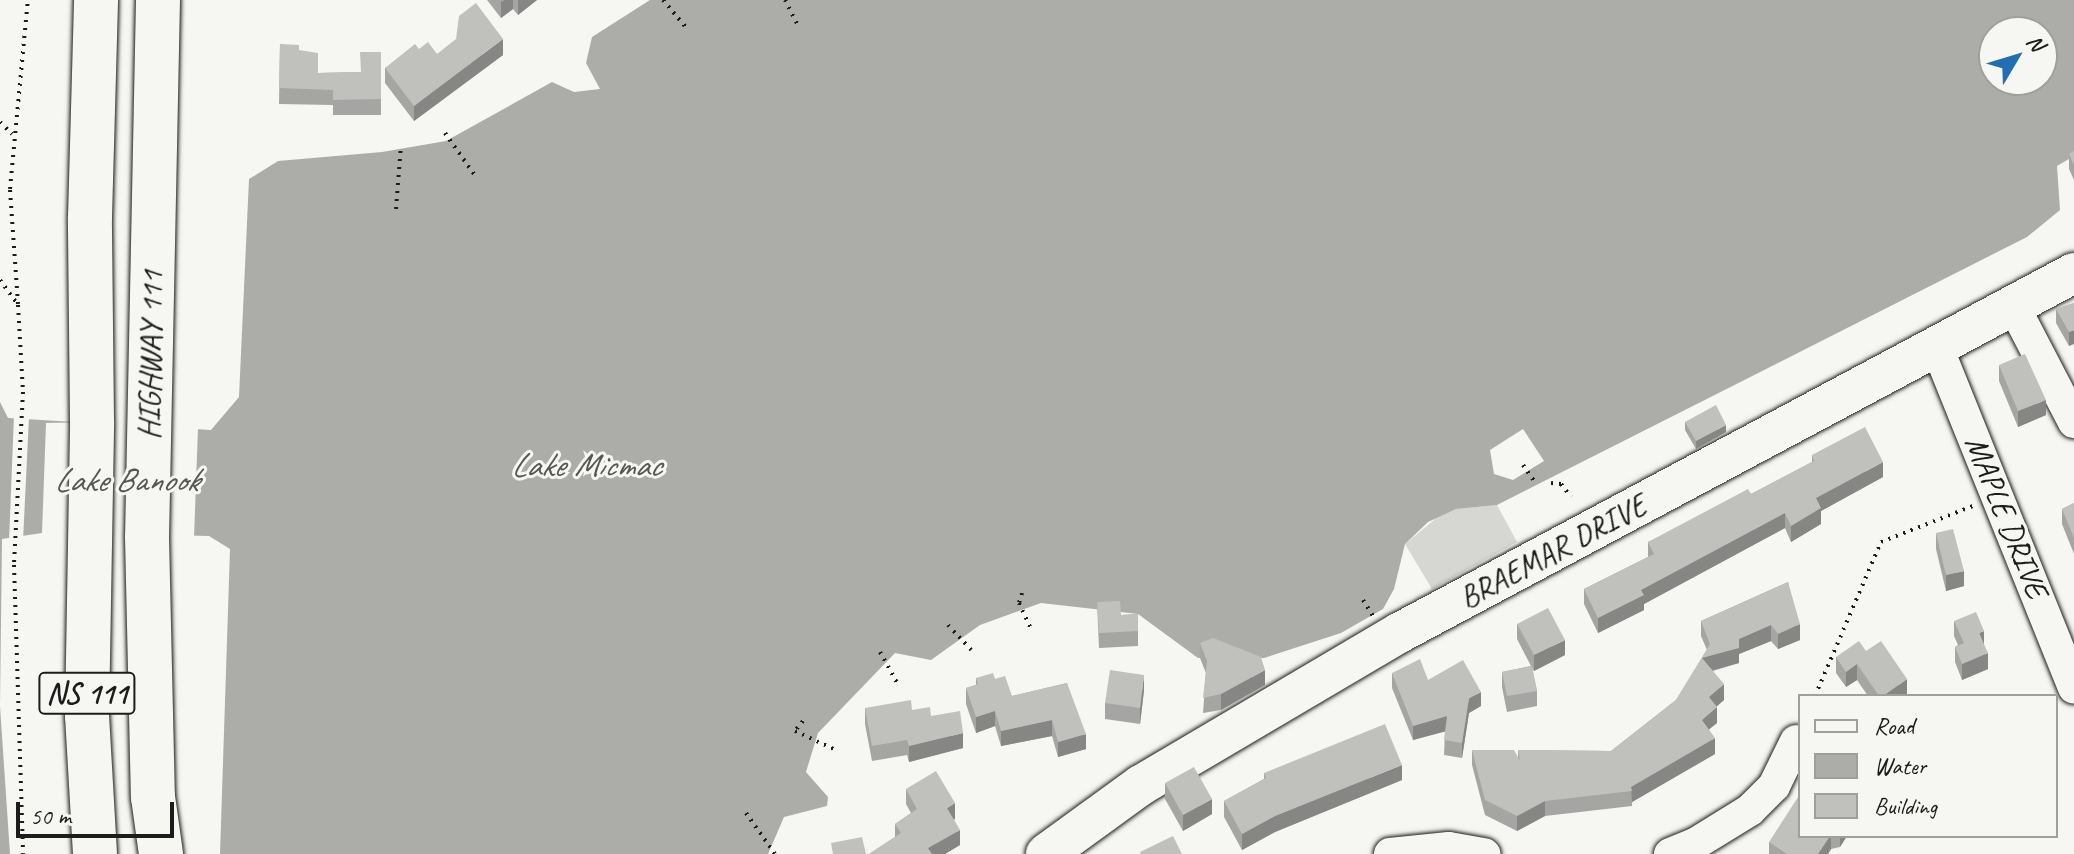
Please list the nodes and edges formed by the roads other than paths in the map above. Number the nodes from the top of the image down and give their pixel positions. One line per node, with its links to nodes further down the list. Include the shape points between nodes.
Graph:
1 (73, 0): 6 (highway)
2 (96, 0): 6 (highway, HIGHWAY 111 / NS 111)
3 (158, 0): 5 (highway, HIGHWAY 111 / NS 111)
4 (177, 0): 5 (highway)
5 (156, 110): 11 (highway, HIGHWAY 111 / NS 111, via 147,537)
6 (90, 217): 14 (highway, HIGHWAY 111 / NS 111, via 87,716)
7 (2074, 273): 8 (main road, BRAEMAR DRIVE)
8 (2013, 305): 9 (main road, BRAEMAR DRIVE); 10 (street)
9 (1937, 347): 12 (street, MAPLE DRIVE); 17 (main road, BRAEMAR DRIVE, via 1399,633 1141,785)
10 (2074, 422)
11 (150, 679): 15 (highway, HIGHWAY 111 / NS 111, via 153,797); 16 (highway)
12 (2074, 687)
13 (1796, 741): 20 (street, via 1774,786 1750,810)
14 (95, 854)
15 (161, 854)
16 (192, 854)
17 (1046, 854)
18 (1390, 854): 19 (street, via 1449,848)
19 (1484, 854)
20 (1670, 854)

